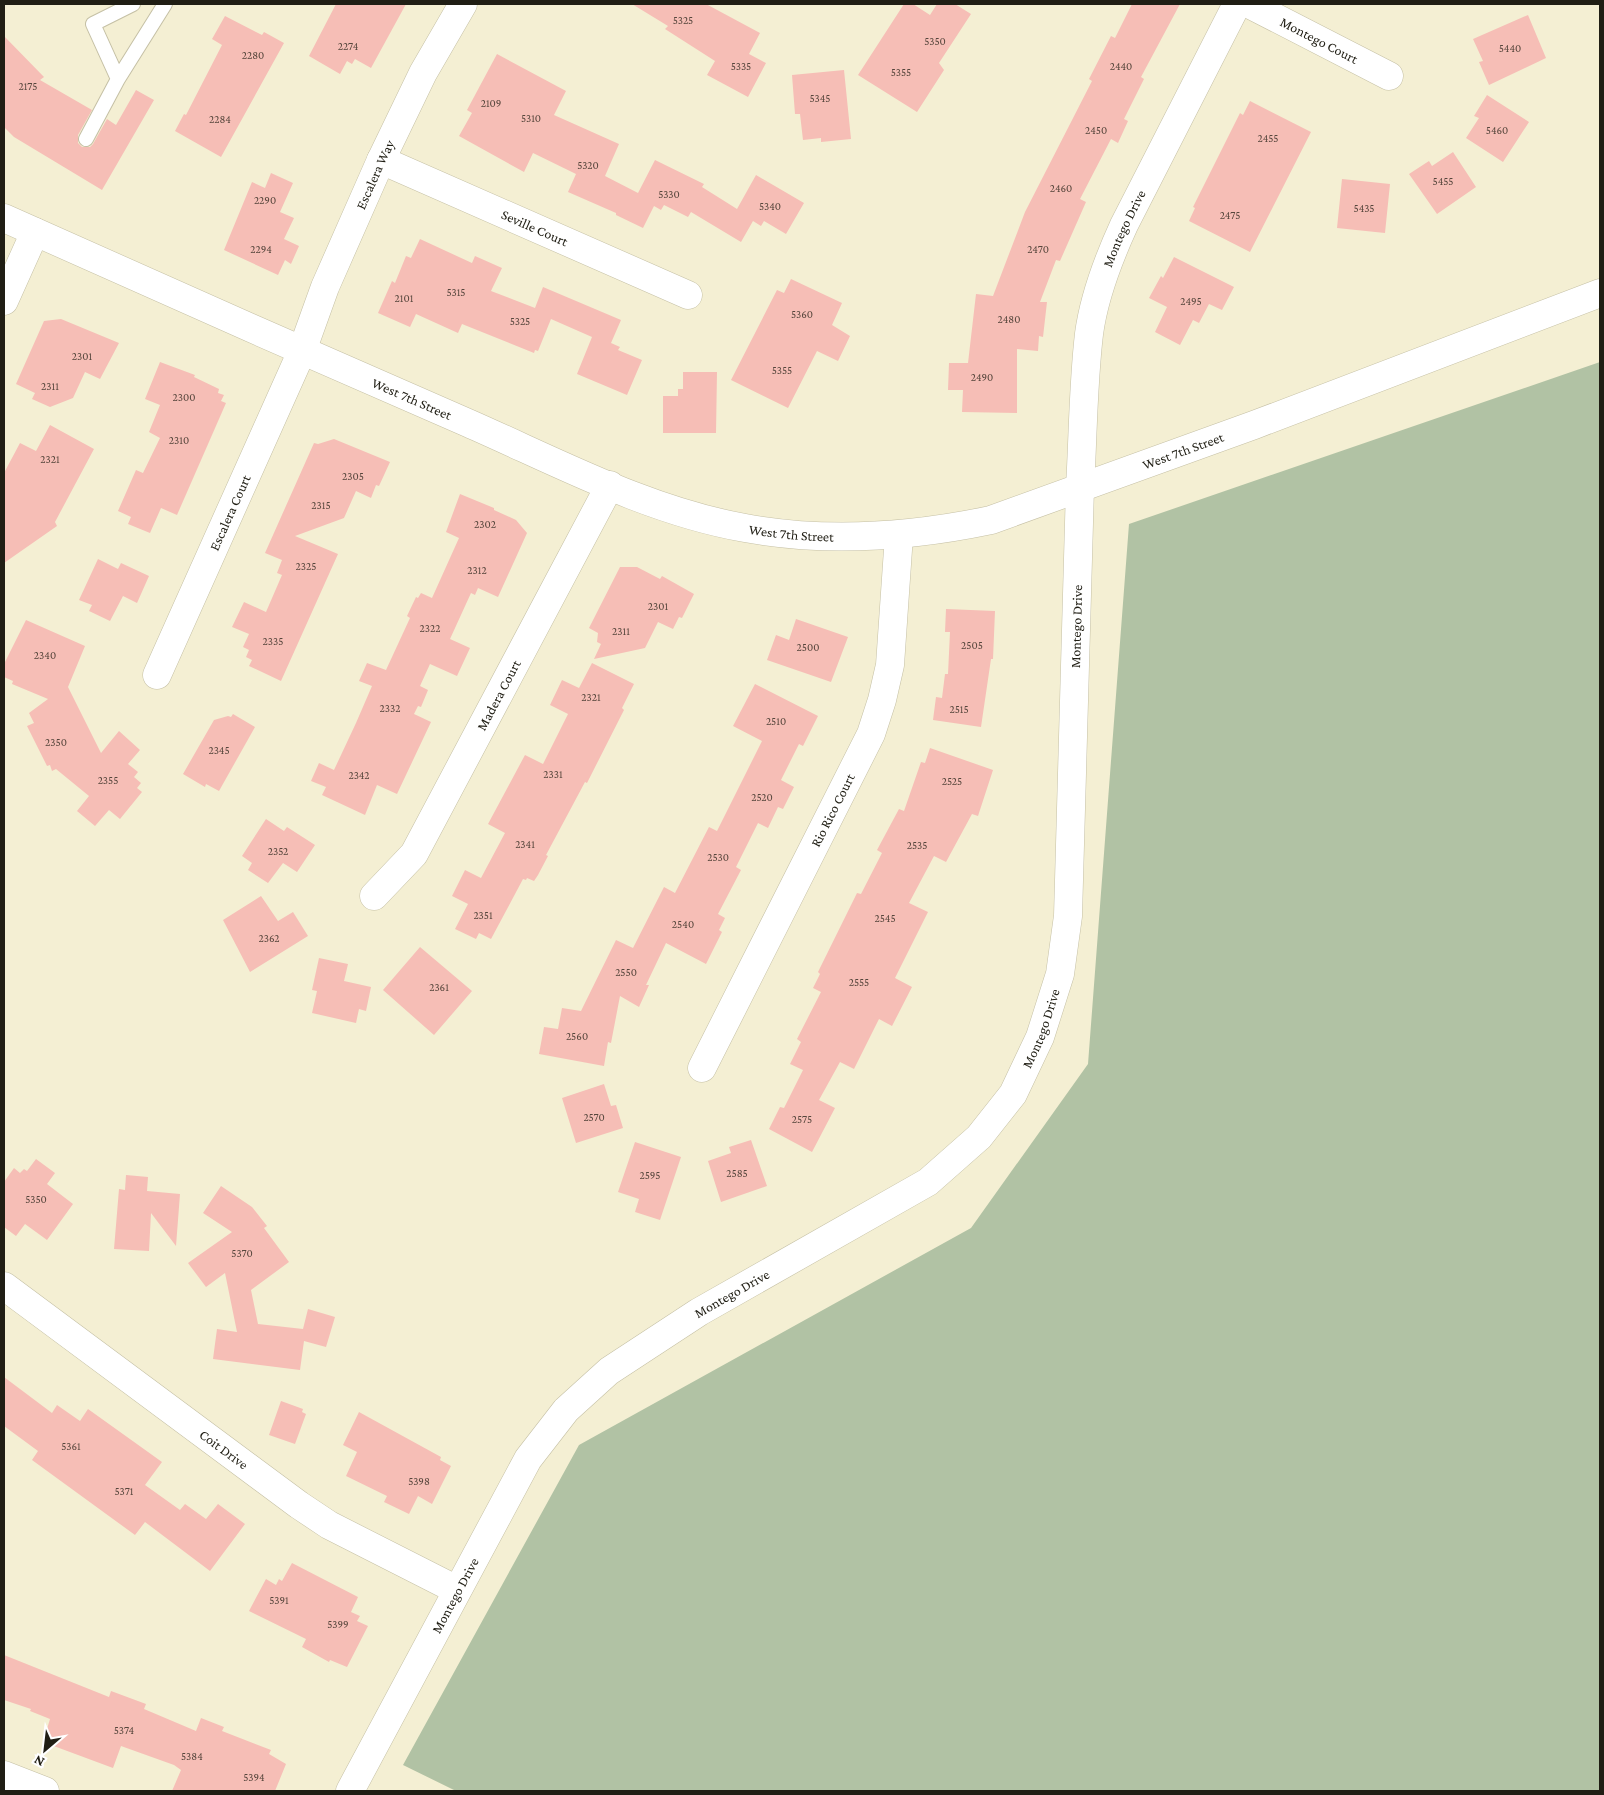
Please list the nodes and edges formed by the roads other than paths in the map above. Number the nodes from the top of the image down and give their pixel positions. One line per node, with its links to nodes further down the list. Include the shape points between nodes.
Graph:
1 (133, 4): 7 (lane, via 93,24)
2 (165, 4): 7 (lane)
3 (463, 4): 9 (street, Escalera Way, via 423,73)
4 (1237, 4): 17 (street, Montego Drive, via 1109,258 1089,334)
5 (1249, 4): 6 (street, Montego Court)
6 (1389, 76)
7 (118, 79): 8 (lane)
8 (86, 140)
9 (381, 160): 13 (street, Seville Court); 15 (street, Escalera Way, via 325,288)
10 (4, 218): 11 (street, West 7th Street)
11 (35, 232): 14 (street); 15 (street, West 7th Street)
12 (1600, 294): 17 (street, West 7th Street)
13 (688, 295)
14 (4, 302)
15 (302, 351): 16 (street, West 7th Street); 19 (street, Escalera Court)
16 (610, 485): 18 (street, West 7th Street, via 700,518 742,528 822,537); 20 (street, Madera Court, via 414,854)
17 (1080, 487): 18 (street, West 7th Street, via 991,520); 23 (street, Montego Drive, via 1068,916 1060,974 1040,1036 1013,1094 979,1136 928,1182 699,1312 609,1371 566,1410 528,1460)
18 (899, 535): 21 (street, Rio Rico Court, via 890,665 871,734)
19 (157, 675)
20 (374, 896)
21 (702, 1068)
22 (4, 1286): 23 (street, Coit Drive, via 299,1505 329,1525)
23 (457, 1590): 26 (street, Montego Drive)
24 (4, 1776): 25 (street)
25 (45, 1791)
26 (350, 1791)

